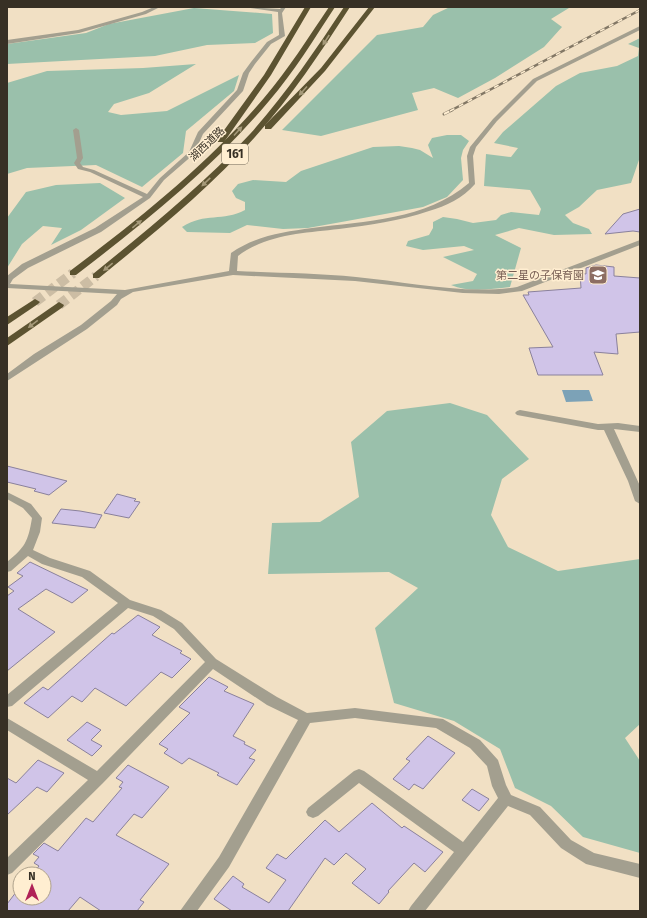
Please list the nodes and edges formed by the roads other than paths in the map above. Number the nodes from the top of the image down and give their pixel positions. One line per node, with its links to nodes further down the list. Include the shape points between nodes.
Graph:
1 (158, 7): 9 (street, via 79,31)
2 (245, 7): 7 (street)
3 (308, 7): 12 (highway, via 269,75)
4 (332, 7): 12 (highway, 湖西道路 / 161, one-way to 4, via 235,134 289,71)
5 (347, 7): 11 (highway, 湖西道路 / 161, one-way to 11, via 286,96)
6 (372, 7): 11 (highway, one-way to 11, via 338,52 290,106)
7 (282, 9): 13 (street, via 282,36 269,43 253,63 246,73 240,91 200,133 192,153 162,179)
8 (640, 28): 15 (street, via 554,69 535,80 523,91 473,147 470,156 472,184 463,194 444,205 415,214 270,236 244,247 234,256)
9 (7, 42)
10 (76, 130): 13 (street, via 80,158 77,163 80,168)
11 (223, 165): 17 (highway, 湖西道路 / 161, one-way to 17, via 168,217)
12 (190, 178): 16 (highway, 湖西道路 / 161, one-way to 12)
13 (148, 197): 18 (street, via 98,230 25,266 10,278)
14 (640, 242): 15 (street, via 519,289 499,292 456,291 319,276)
15 (233, 273): 19 (street, via 145,286)
16 (73, 274)
17 (96, 276)
18 (7, 285): 19 (street)
19 (124, 292): 24 (street, via 84,327)
20 (35, 302): 22 (highway)
21 (59, 304): 23 (highway, one-way to 23)
22 (7, 322)
23 (7, 343)
24 (7, 378)
25 (520, 413): 26 (street, via 598,427)
26 (608, 426): 27 (street); 29 (street)
27 (640, 429)
28 (9, 497): 30 (street, via 27,506 38,518 36,532)
29 (640, 501)
30 (27, 551): 31 (street); 32 (street, via 46,561 86,574)
31 (7, 568)
32 (126, 603): 33 (street, via 157,613 178,626); 34 (street)
33 (212, 662): 35 (street, via 272,701); 37 (street)
34 (7, 702)
35 (306, 718): 38 (street, via 355,713 438,723 475,744 493,764 499,786); 43 (street, via 224,862)
36 (7, 723): 37 (street)
37 (98, 779): 41 (street)
38 (506, 799): 40 (street); 42 (street, via 535,811 566,844 591,859)
39 (313, 812): 40 (street, via 360,775)
40 (464, 851): 44 (street)
41 (7, 868)
42 (640, 871)
43 (188, 911)
44 (416, 911)

